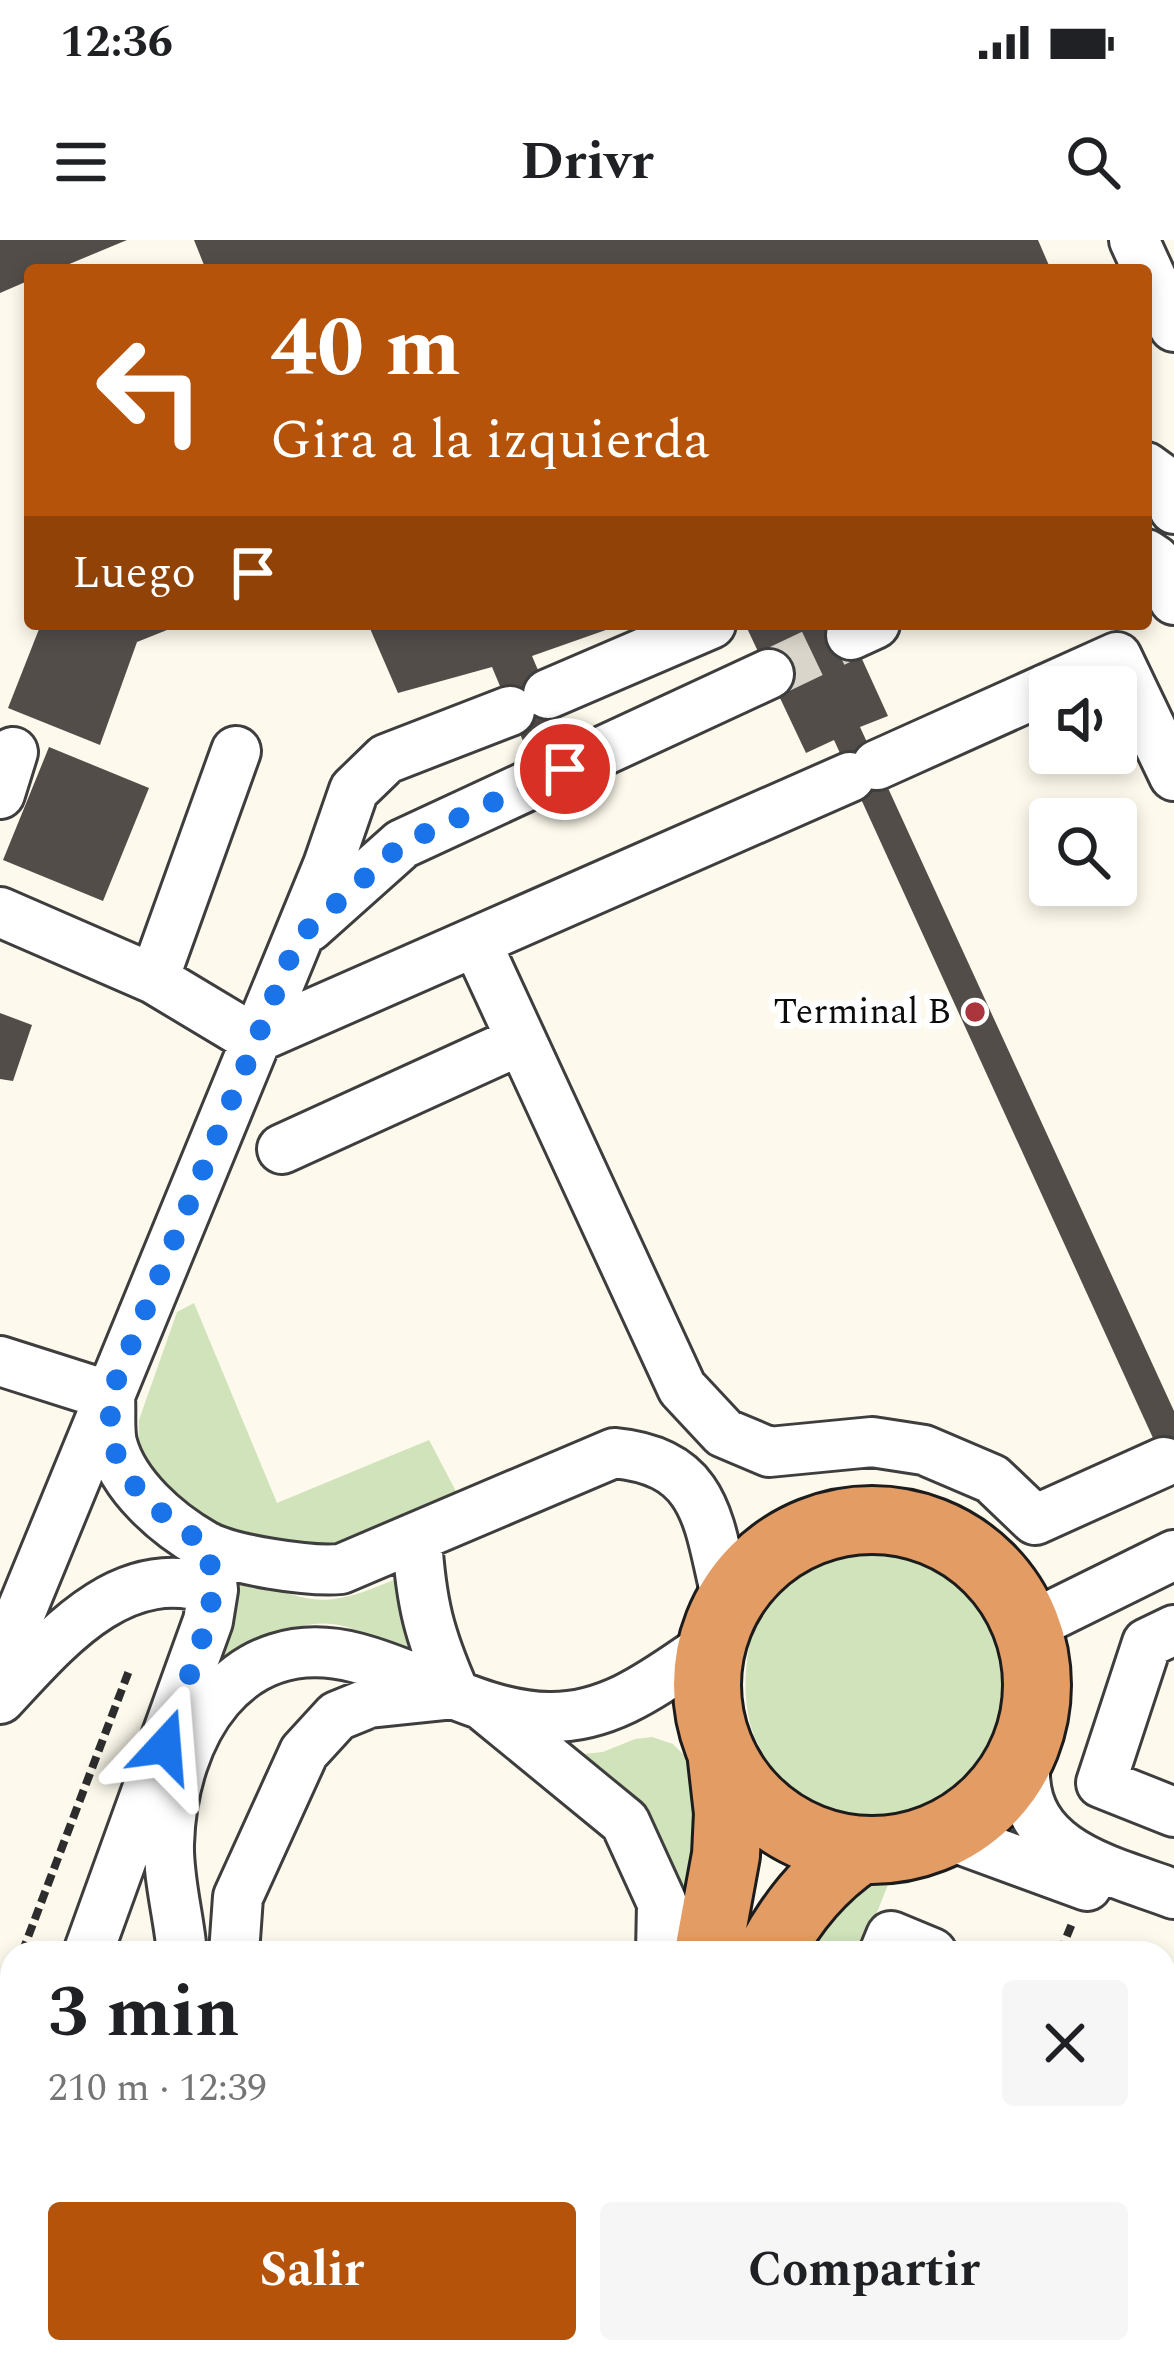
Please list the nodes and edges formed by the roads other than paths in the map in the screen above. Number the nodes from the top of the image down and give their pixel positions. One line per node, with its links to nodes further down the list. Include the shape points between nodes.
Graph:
1 (1152, 279): 2 (street)
2 (1174, 327)
3 (1152, 471): 4 (street)
4 (1174, 509)
5 (1152, 558): 6 (street)
6 (1174, 600)
7 (697, 630): 12 (street, via 386,759 354,790)
8 (769, 674): 12 (street, via 402,844)
9 (236, 751): 14 (street)
10 (1172, 769): 13 (street, via 1117,657)
11 (0, 912): 14 (street)
12 (298, 938): 15 (street)
13 (477, 944): 15 (street); 16 (street)
14 (154, 979): 15 (street)
15 (254, 1040): 19 (street)
16 (521, 1040): 17 (street); 20 (street, via 682,1388 724,1433 770,1452 872,1442 924,1450 992,1479 1035,1520)
17 (282, 1150)
18 (0, 1361): 19 (street)
19 (110, 1396): 23 (street, via 112,1444 136,1489); 27 (street)
20 (1164, 1462)
21 (417, 1538): 23 (street, via 341,1569); 24 (street, via 614,1454 642,1456 672,1467 702,1501); 29 (street, via 430,1638)
22 (1174, 1555): 25 (street)
23 (210, 1569): 28 (street, via 119,1596 77,1619); 33 (street, via 208,1621)
24 (721, 1624): 25 (highway, via 755,1568 796,1537 845,1521 897,1521 978,1558); 29 (street, via 628,1700 597,1712 549,1717); 31 (highway, via 707,1685)
25 (1026, 1628): 30 (highway)
26 (1174, 1630): 34 (street, via 1147,1642 1101,1783)
27 (0, 1664)
28 (0, 1699)
29 (470, 1701): 32 (street, via 412,1674 308,1650 263,1661 232,1682); 41 (street, via 369,1703 337,1716 304,1752 238,1897); 42 (street, via 626,1822 662,1904)
30 (1035, 1710): 35 (highway, via 1006,1782); 37 (street, via 1025,1774 1030,1806 1047,1834 1064,1851)
31 (721, 1750): 36 (highway, via 739,1783 776,1820); 43 (highway, via 726,1855)
32 (180, 1766): 33 (street); 40 (street, via 169,1845)
33 (143, 1809): 39 (street)
34 (1174, 1812)
35 (945, 1834): 36 (highway, via 899,1849); 38 (street)
36 (860, 1850): 44 (highway, via 821,1880)
37 (1174, 1894)
38 (1174, 1920)
39 (93, 1941)
40 (181, 1941)
41 (235, 1941)
42 (661, 1941)
43 (710, 1941)
44 (778, 1941)

